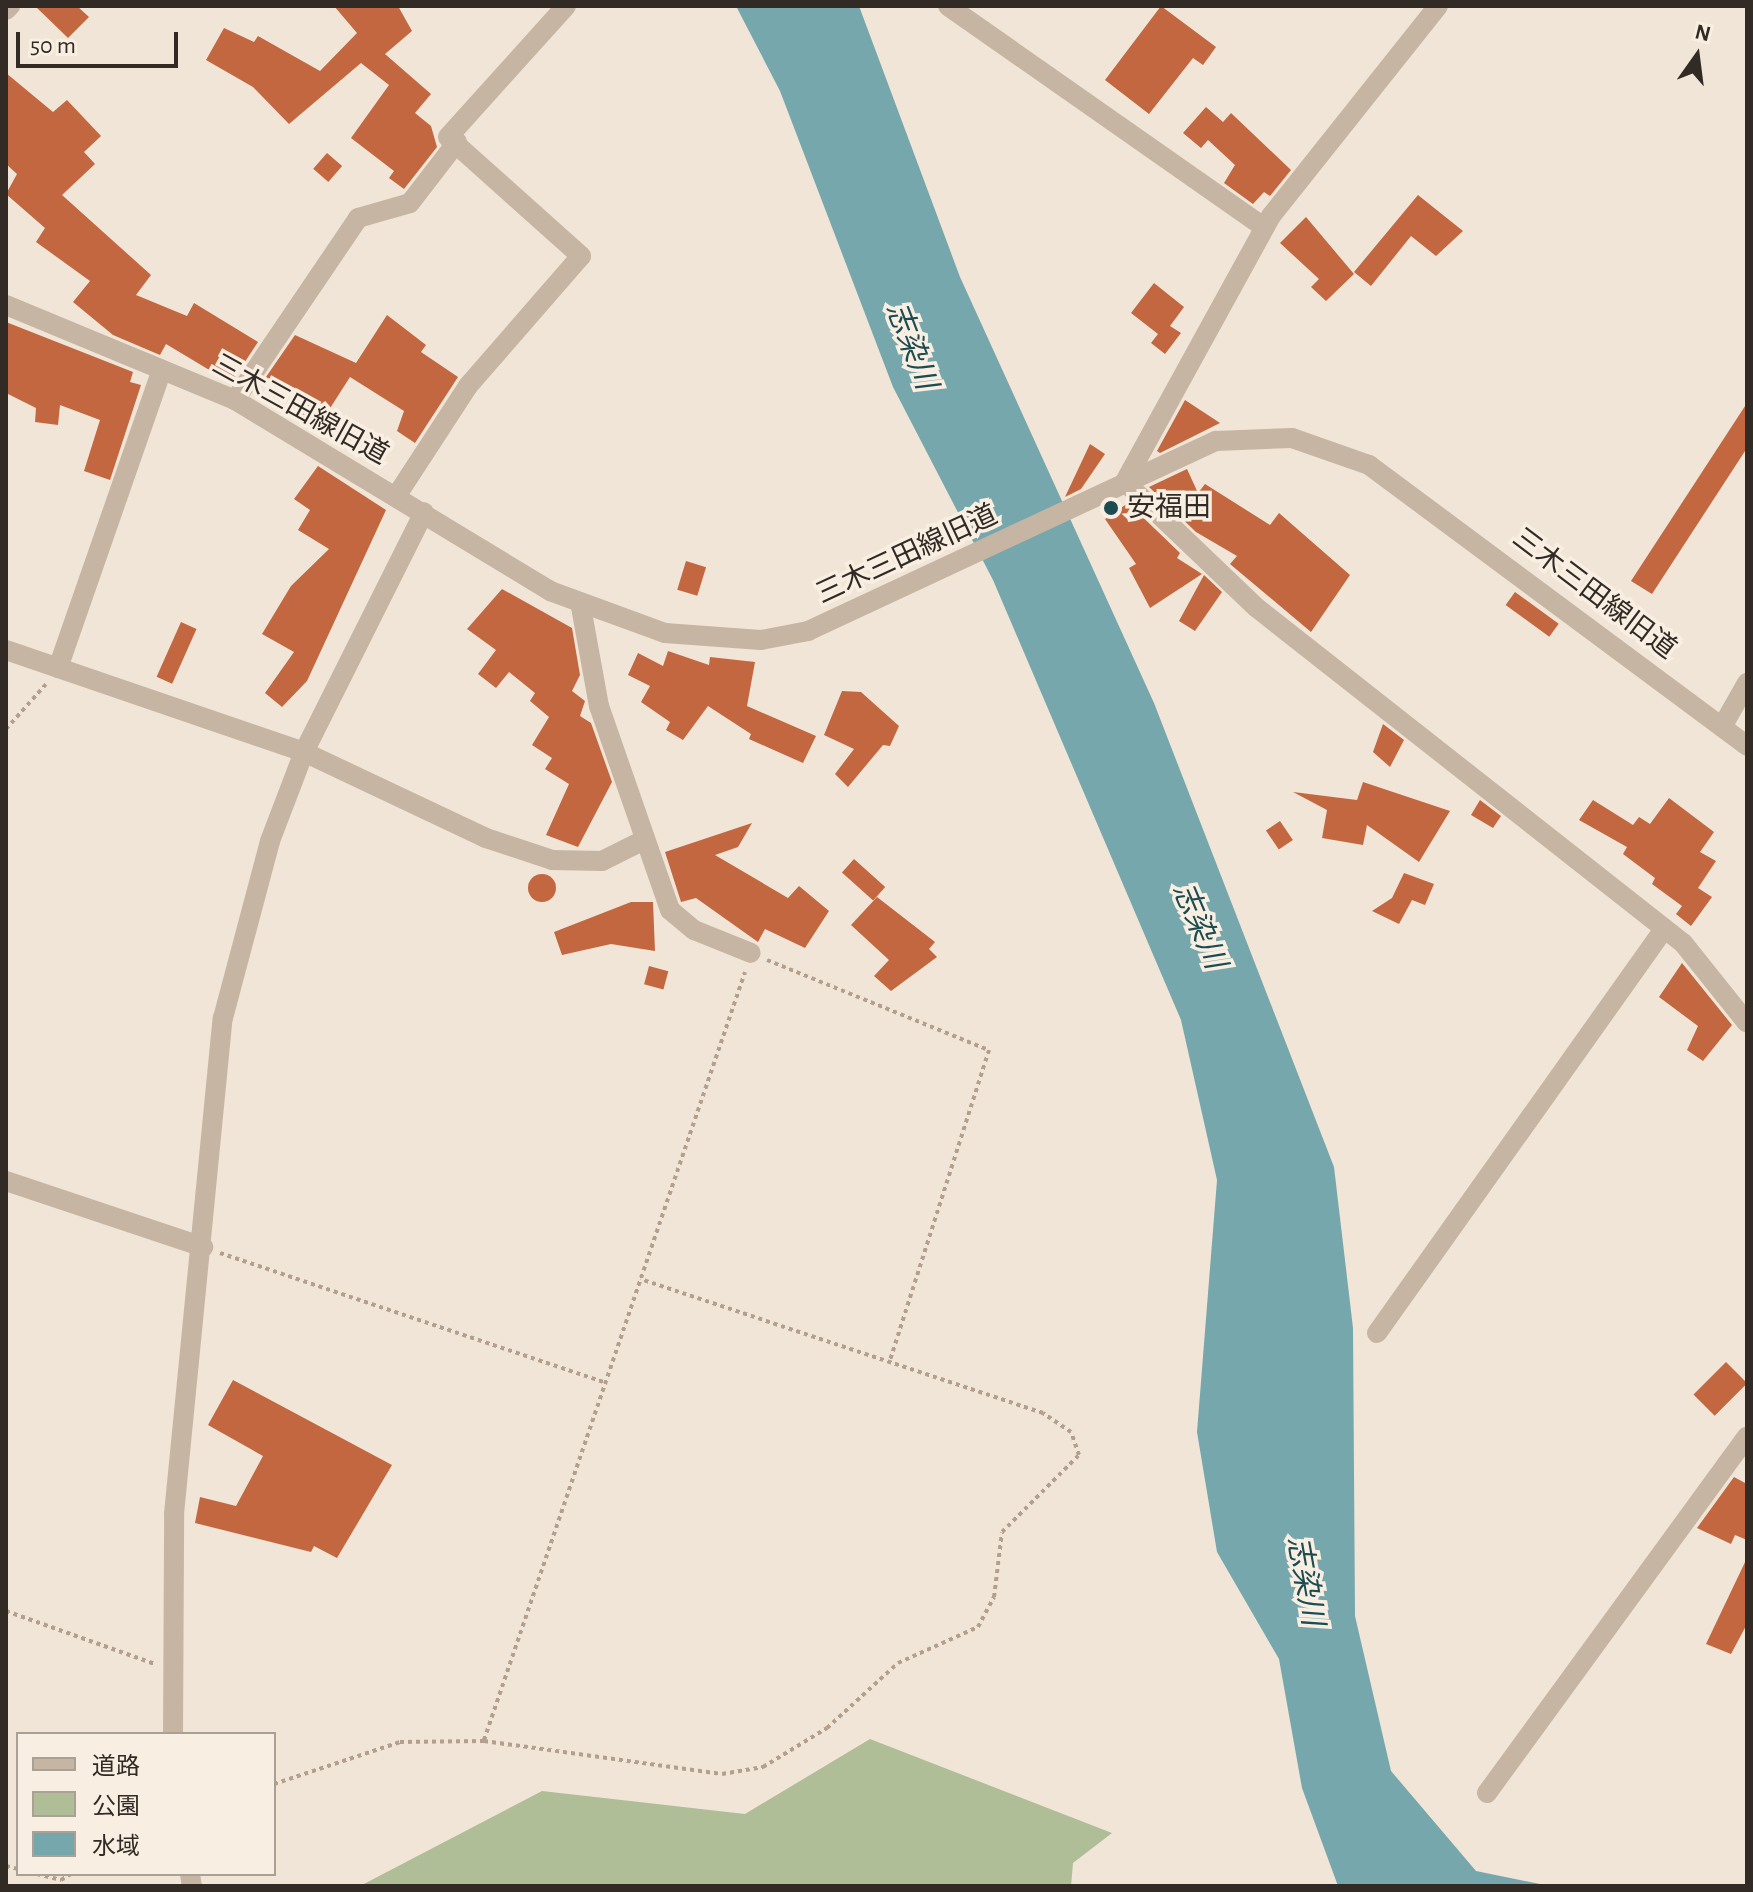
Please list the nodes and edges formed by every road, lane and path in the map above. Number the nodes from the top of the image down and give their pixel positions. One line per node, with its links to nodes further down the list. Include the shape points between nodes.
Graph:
1 (566, 6): 4 (street, via 448,137)
2 (948, 6): 5 (street)
3 (1438, 6): 5 (street)
4 (457, 142): 8 (street, via 410,203 358,218); 10 (street, via 581,256 468,386)
5 (1264, 227): 9 (street)
6 (6, 305): 7 (street, 三木三田線旧道)
7 (162, 370): 8 (street, 三木三田線旧道); 14 (street)
8 (235, 400): 10 (street, 三木三田線旧道)
9 (1125, 482): 12 (street, 三木三田線旧道, via 851,616 761,640 665,633); 16 (street, 三木三田線旧道, via 1216,441 1292,438 1369,465); 21 (street, via 1257,608)
10 (397, 495): 11 (street, 三木三田線旧道)
11 (424, 512): 12 (street, 三木三田線旧道); 19 (street)
12 (581, 607): 20 (street, via 599,706)
13 (6, 650): 14 (street)
14 (58, 668): 17 (path); 19 (street)
15 (1747, 683): 16 (street)
16 (1722, 727): 18 (street, 三木三田線旧道)
17 (6, 729)
18 (1747, 746)
19 (304, 752): 20 (street, via 486,838 552,860 602,861); 25 (street, via 270,841 223,1018)
20 (644, 840): 22 (street, via 670,910)
21 (1663, 930): 23 (street, via 1683,943); 27 (street)
22 (751, 953): 26 (path); 28 (path, via 989,1050)
23 (1747, 1023)
24 (6, 1181): 25 (street)
25 (203, 1247): 29 (path); 32 (street, via 174,1514)
26 (641, 1279): 28 (path); 29 (path)
27 (1377, 1333)
28 (890, 1361): 34 (path, via 1043,1413 1071,1432 1079,1455 1002,1532 994,1597 978,1627 898,1663 827,1728 763,1767 722,1774)
29 (604, 1382): 34 (path)
30 (1747, 1437): 36 (street)
31 (6, 1611): 32 (path)
32 (168, 1669): 33 (street)
33 (173, 1732)
34 (484, 1741): 35 (path, via 400,1742)
35 (276, 1783)
36 (1487, 1793)
37 (45, 1876): 38 (path, via 61,1880)
38 (68, 1876)

